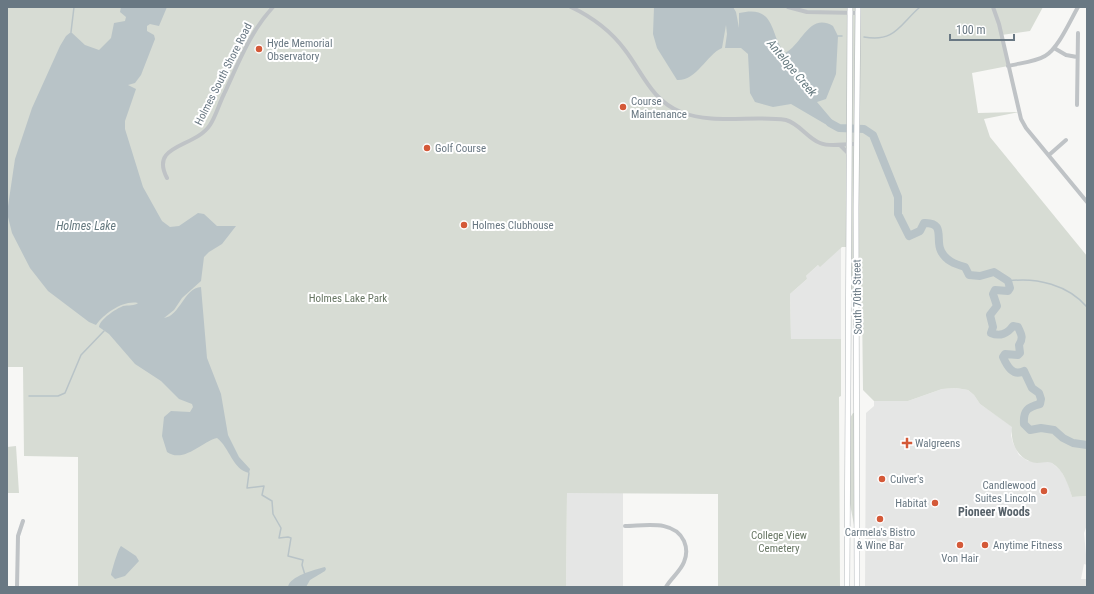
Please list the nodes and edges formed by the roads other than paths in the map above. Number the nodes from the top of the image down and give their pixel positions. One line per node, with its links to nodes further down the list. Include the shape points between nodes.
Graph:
1 (273, 7): 21 (street, Holmes South Shore Road, via 249,39 210,125 199,137 166,155 162,168)
2 (571, 7): 18 (street, via 592,19 614,37 652,90 675,110 698,116 786,120 796,124 819,142)
3 (788, 7): 8 (street, via 807,12)
4 (850, 7): 8 (main road, South 70th Street)
5 (858, 7): 9 (main road, South 70th Street)
6 (993, 7): 13 (street)
7 (1078, 7): 11 (street)
8 (850, 13): 9 (street); 16 (main road, South 70th Street)
9 (858, 13): 17 (main road, South 70th Street)
10 (1078, 33): 12 (street)
11 (1054, 48): 12 (street, via 1066,55); 13 (street, via 1039,59)
12 (1077, 57): 14 (street)
13 (1008, 66): 20 (street, via 1021,119)
14 (1077, 106)
15 (1066, 140): 20 (street)
16 (848, 144): 17 (street); 18 (street); 19 (main road, South 70th Street)
17 (857, 144): 28 (main road, South 70th Street)
18 (840, 145): 19 (street)
19 (848, 153): 27 (main road, South 70th Street)
20 (1049, 155): 22 (street)
21 (167, 178)
22 (1086, 199)
23 (23, 521): 25 (street, via 18,536)
24 (625, 526): 26 (street, via 668,526 681,535 687,548 686,559)
25 (17, 587)
26 (666, 587)
27 (847, 587)
28 (857, 587)

